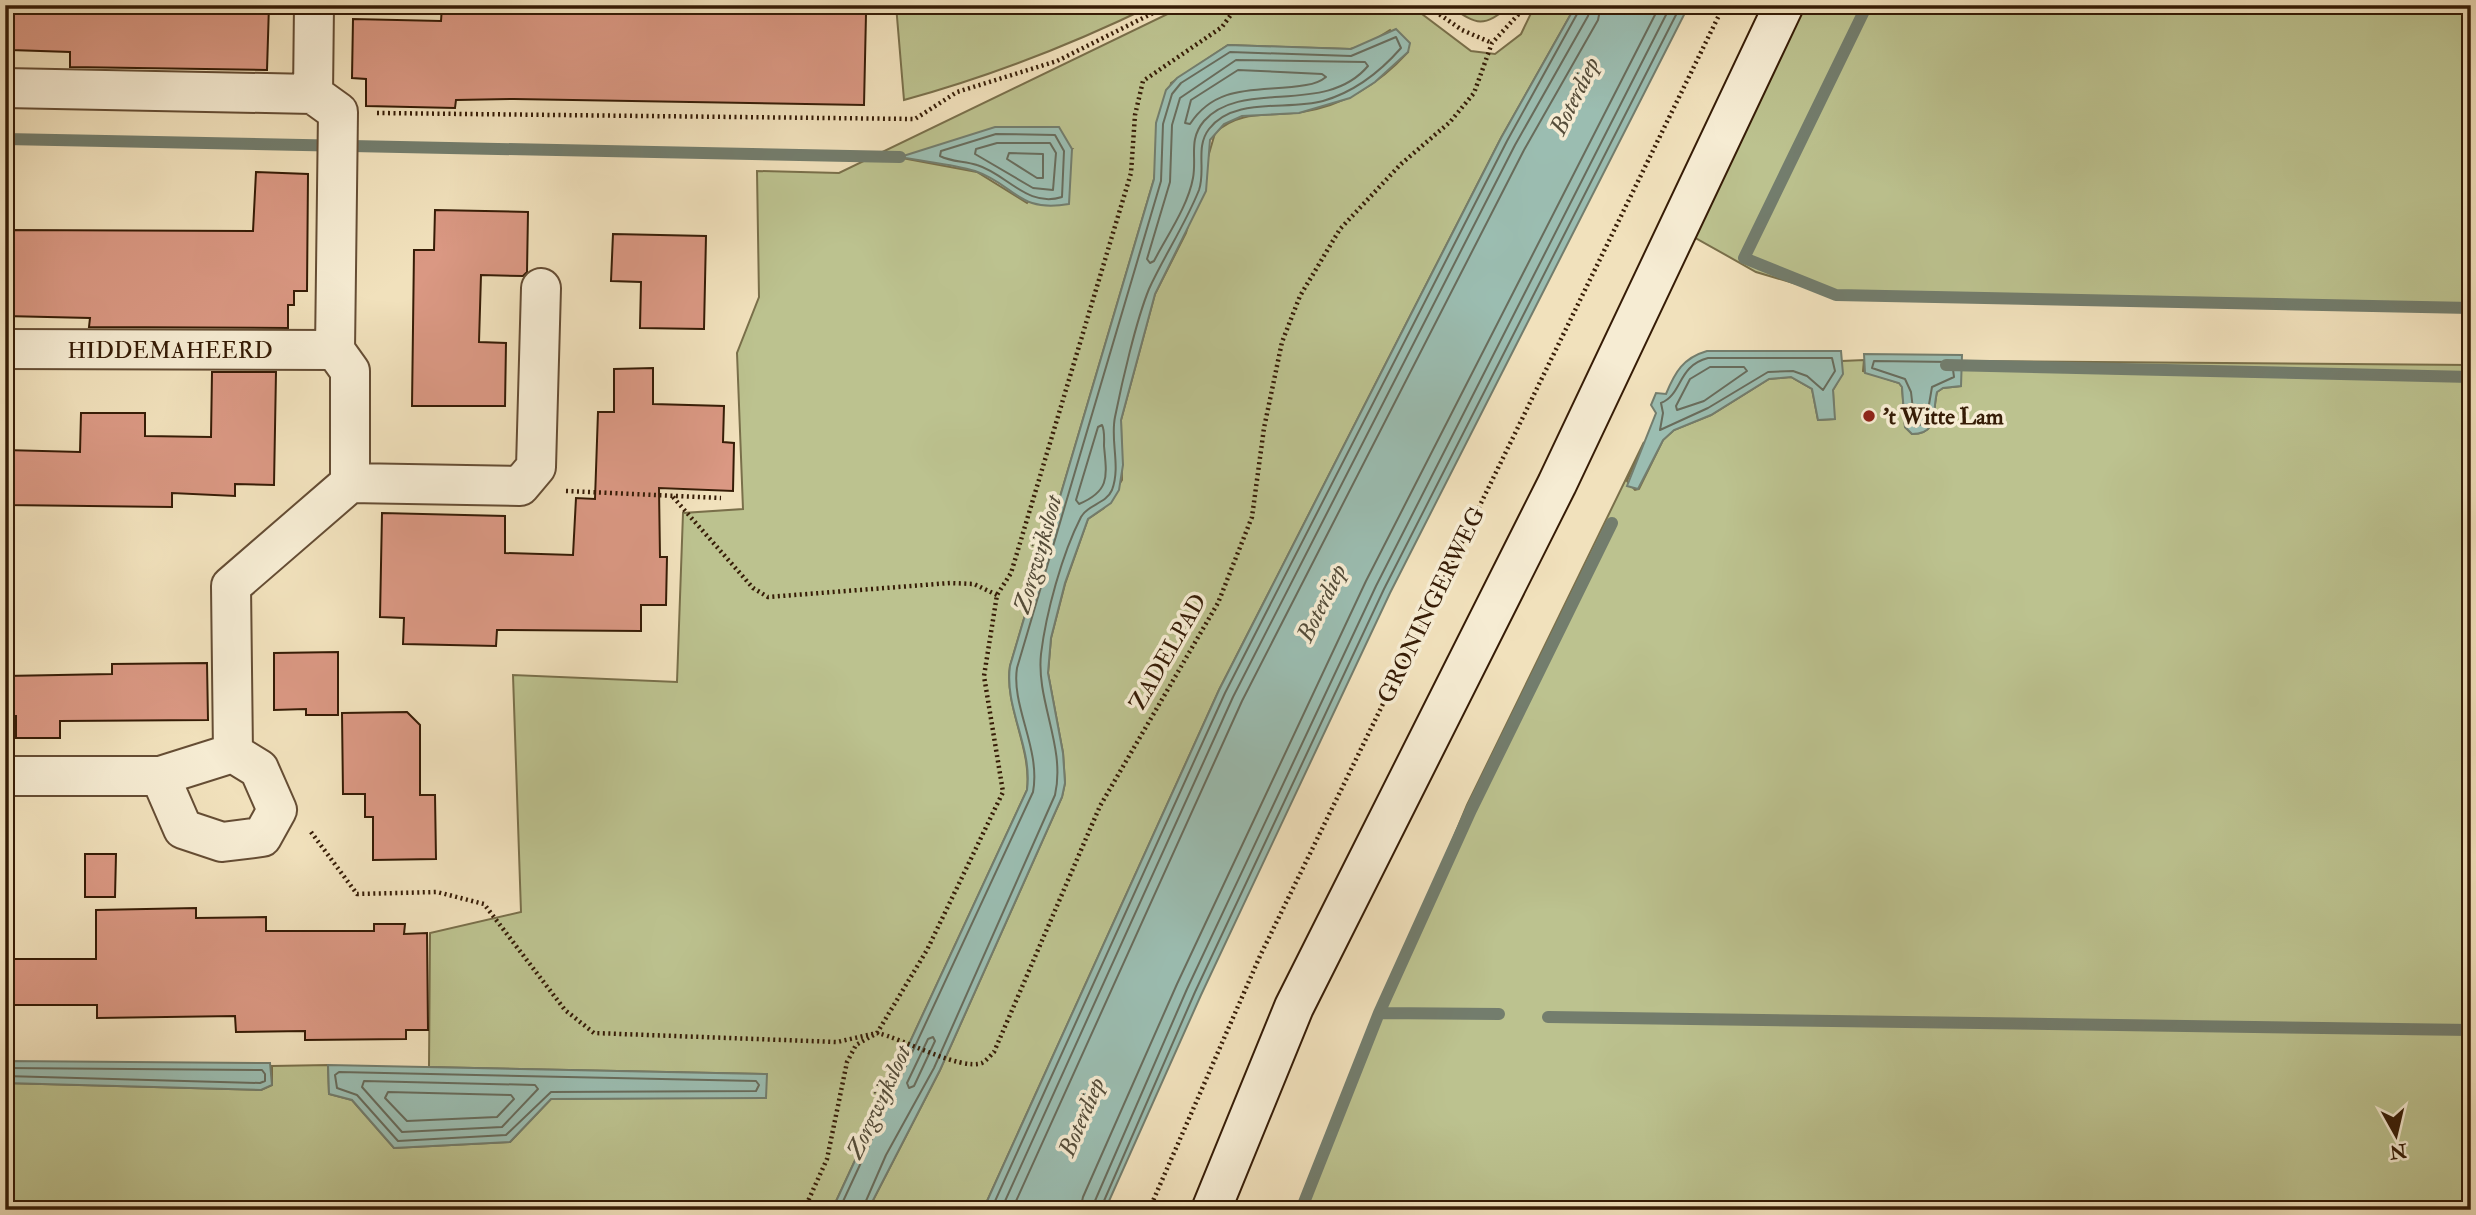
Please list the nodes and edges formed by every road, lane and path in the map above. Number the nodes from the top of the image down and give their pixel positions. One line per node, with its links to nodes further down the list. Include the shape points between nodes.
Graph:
1 (314, 5): 10 (street)
2 (1170, 5): 10 (path, via 1057,61 957,92 915,120)
3 (1238, 5): 18 (path, via 1222,27 1143,81 1135,115 1131,173 1011,573)
4 (1426, 5): 8 (path, via 1462,30)
5 (1527, 5): 8 (path, ZADELPAD)
6 (1724, 5): 25 (path, GRONINGERWEG, via 1261,956)
7 (1784, 5): 26 (street, via 1556,484 1294,1007)
8 (1492, 43): 23 (path, ZADELPAD, via 1474,93 1340,229 1300,296 1282,342 1252,517 1218,603 1100,806 994,1052 982,1063 957,1062)
9 (5, 88): 10 (street)
10 (326, 103): 13 (street, via 336,175)
11 (541, 288): 15 (street, via 536,467)
12 (5, 349): 13 (street, HIDDEMAHEERD)
13 (335, 350): 14 (street, via 351,371)
14 (350, 483): 15 (street); 19 (street, via 231,586)
15 (520, 486): 16 (path)
16 (673, 497): 17 (path); 18 (path, via 753,588 768,597 950,583 974,584)
17 (721, 498)
18 (997, 595): 23 (path, via 984,676 1003,792 927,950)
19 (233, 753): 21 (street); 22 (street, via 259,769)
20 (5, 776): 21 (street)
21 (160, 776): 22 (street, via 183,829 222,842 262,837)
22 (277, 810): 23 (path, via 296,813 357,894 437,892 484,904 565,1010 594,1033 837,1042)
23 (877, 1033): 24 (path, via 856,1045 847,1062 828,1159)
24 (804, 1210)
25 (1149, 1210)
26 (1211, 1210)

